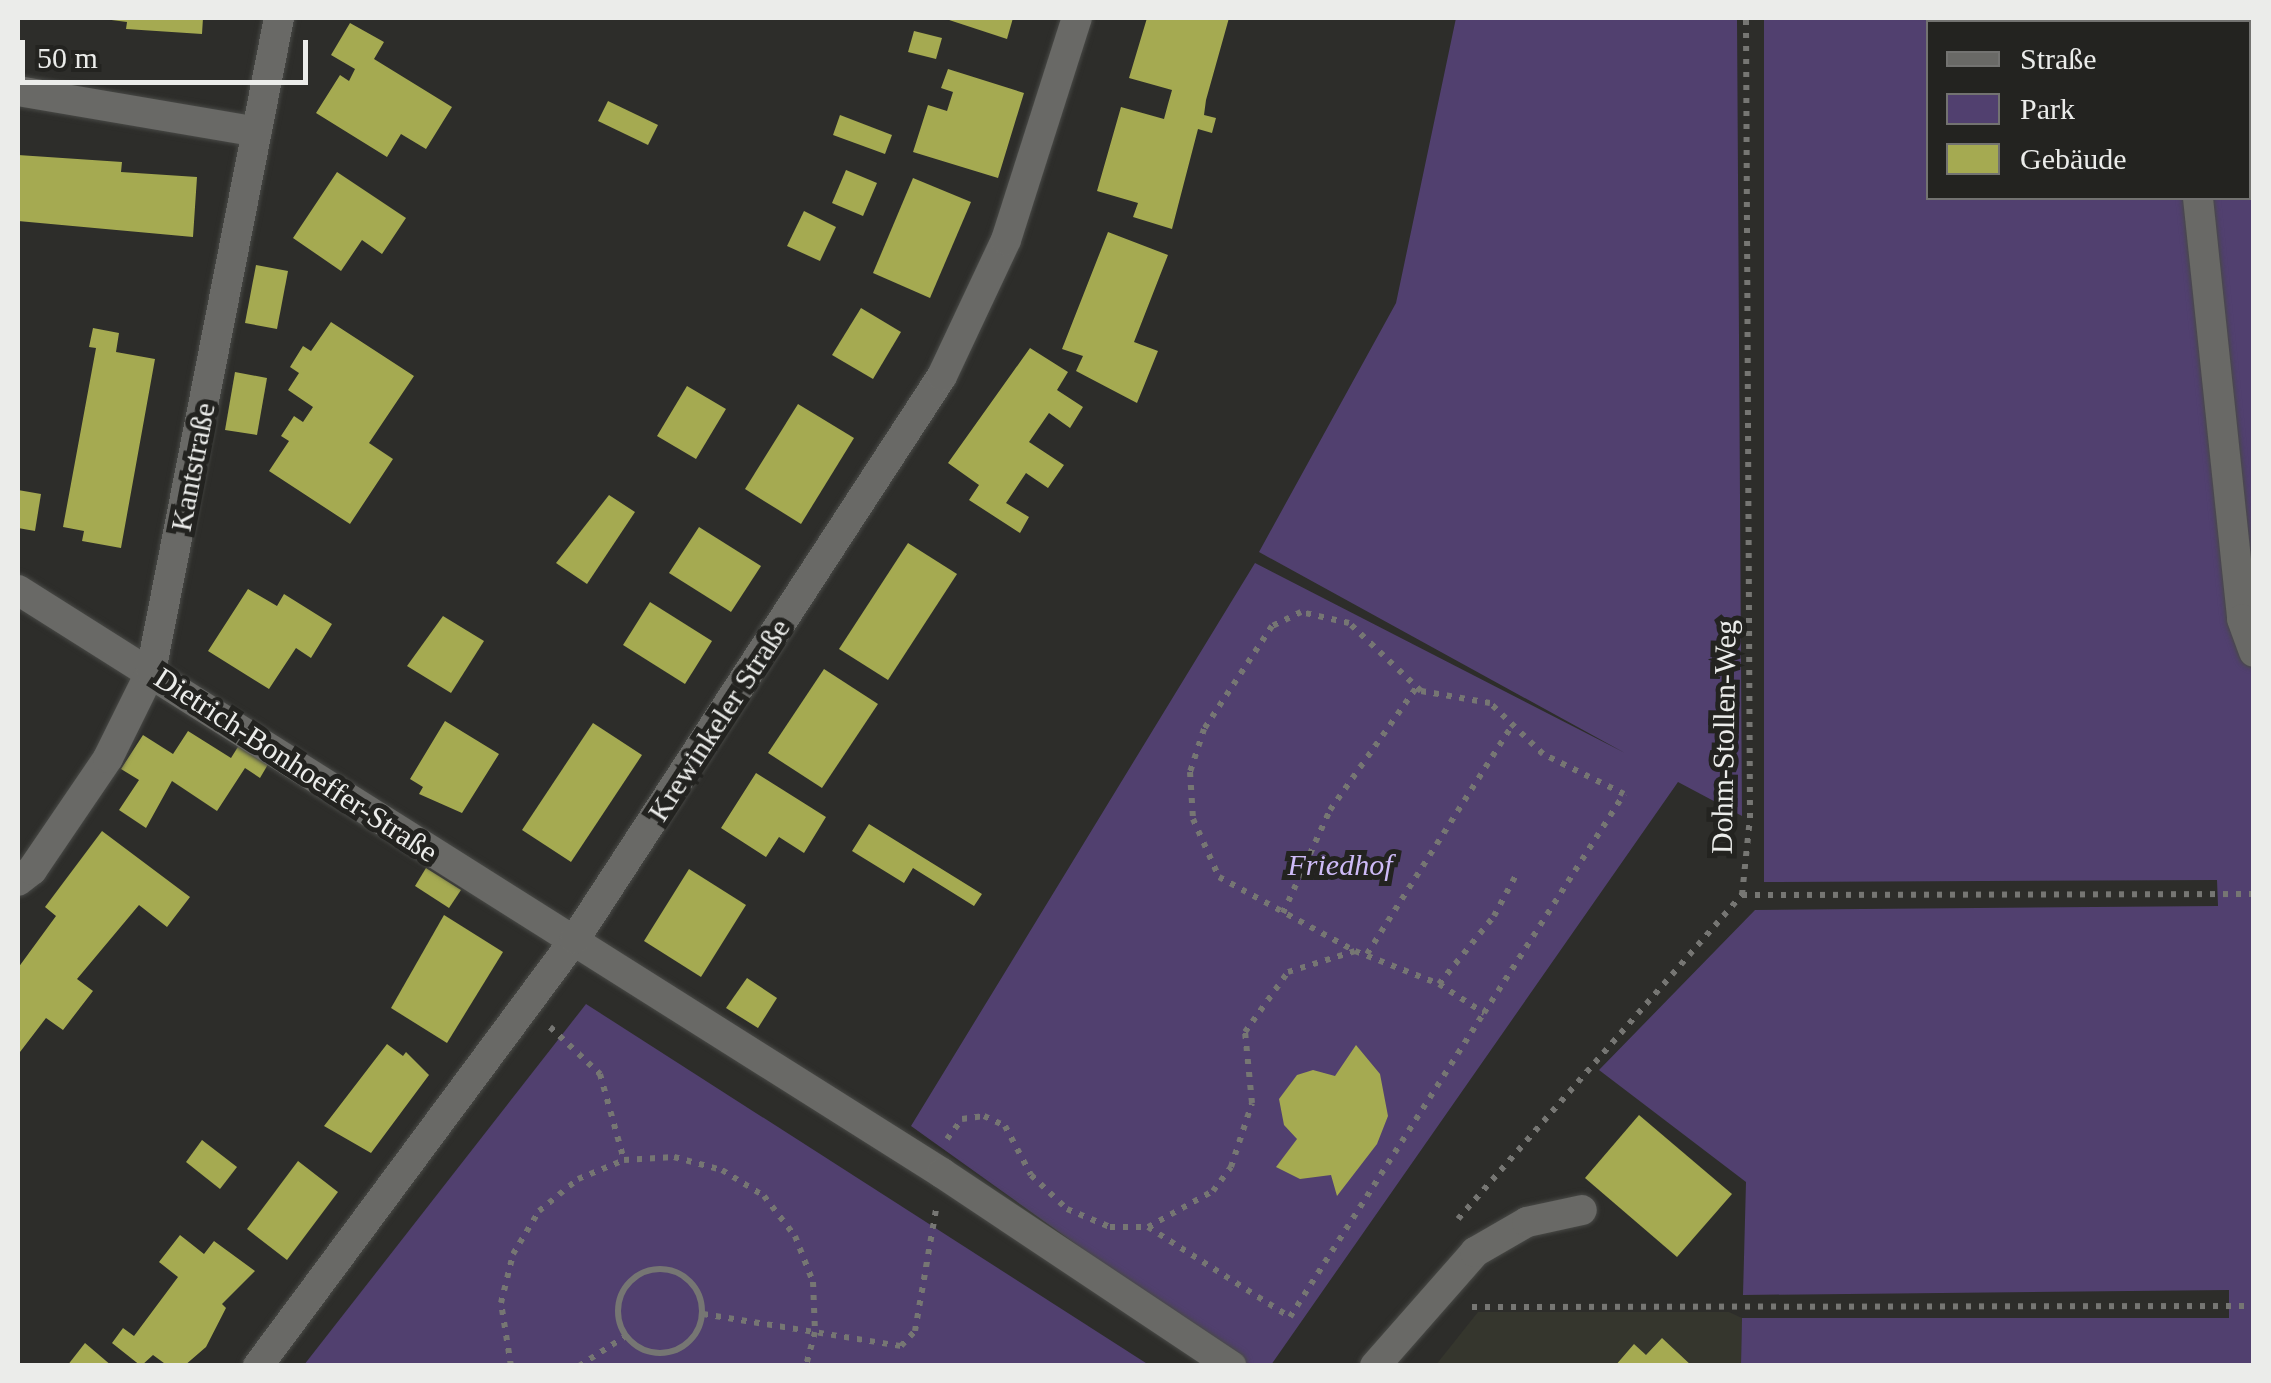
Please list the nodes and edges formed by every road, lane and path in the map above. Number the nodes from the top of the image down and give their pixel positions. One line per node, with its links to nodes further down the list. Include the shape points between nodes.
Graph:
1 (279, 18): 5 (street, Kantstraße)
2 (1077, 18): 17 (street, Krewinkeler Straße, via 1006,240 942,376)
3 (1746, 18): 14 (path, Dohm-Stollen-Weg, via 1750,818)
4 (18, 91): 5 (street)
5 (257, 132): 9 (street, Kantstraße)
6 (2198, 200): 8 (street, via 2242,619)
7 (18, 590): 9 (street, Dietrich-Bonhoeffer-Straße)
8 (2254, 652)
9 (150, 671): 13 (street, Kantstraße, via 108,758); 17 (street, Dietrich-Bonhoeffer-Straße, via 355,806)
10 (1416, 688): 11 (path, via 1490,703); 16 (path, via 1330,810); 16 (path, via 1349,623 1301,612 1272,626 1204,729 1190,772 1193,819 1219,876)
11 (1513, 724): 19 (path); 22 (path, via 1543,754 1624,794)
12 (1516, 875): 20 (path, via 1494,916)
13 (18, 881)
14 (1742, 894): 15 (path); 26 (path, Dohm-Stollen-Weg)
15 (2254, 894)
16 (1283, 913): 18 (path)
17 (576, 939): 21 (street, Krewinkeler Straße); 24 (street, Dietrich-Bonhoeffer-Straße)
18 (1354, 950): 19 (path); 27 (path, via 1288,972 1263,1003 1245,1032 1252,1103 1231,1168 1213,1192)
19 (1367, 954): 20 (path)
20 (1439, 984): 22 (path)
21 (526, 1006): 23 (path, via 600,1074); 33 (street, Krewinkeler Straße)
22 (1484, 1014): 27 (path, via 1290,1317)
23 (624, 1160): 31 (path, via 674,1157 722,1170 764,1196 796,1236 813,1282); 34 (path, via 578,1179 539,1212 513,1254 501,1303)
24 (942, 1173): 27 (path, via 948,1138 962,1119 984,1116 1005,1126 1030,1175 1067,1209 1110,1226); 31 (path, via 915,1331 901,1346); 37 (street, Dietrich-Bonhoeffer-Straße)
25 (1582, 1210): 29 (street, via 1528,1222 1475,1252)
26 (1456, 1222)
27 (1148, 1227)
28 (2254, 1306): 29 (path)
29 (1426, 1307): 38 (street)
30 (703, 1314): 31 (path); 32 (path, via 696,1335 674,1351 648,1352); 32 (path, via 693,1283 654,1268 621,1294)
31 (815, 1332): 36 (path)
32 (626, 1336): 35 (path)
33 (258, 1366)
34 (512, 1366)
35 (579, 1366)
36 (806, 1366)
37 (1231, 1366)
38 (1375, 1366)

